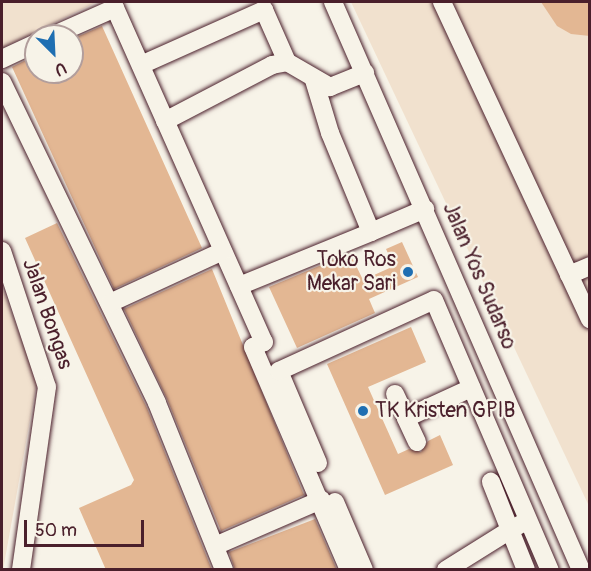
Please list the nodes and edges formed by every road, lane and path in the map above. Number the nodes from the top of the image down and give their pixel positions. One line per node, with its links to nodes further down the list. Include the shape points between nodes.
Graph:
1 (333, 2): 8 (street, Jalan Yos Sudarso)
2 (442, 2): 17 (street)
3 (79, 24): 7 (street, via 115,8)
4 (24, 49): 5 (street)
5 (2, 59)
6 (287, 62): 7 (street, via 264,10); 9 (street); 11 (street, via 255,73)
7 (141, 65): 11 (street)
8 (365, 73): 9 (street, via 330,87); 12 (street, Jalan Yos Sudarso)
9 (314, 80): 13 (street, via 330,133)
10 (2, 82): 19 (street)
11 (165, 121): 15 (street)
12 (425, 209): 13 (street); 37 (street, Jalan Yos Sudarso)
13 (371, 232): 18 (street)
14 (2, 250): 30 (street, Jalan Bongas, via 47,387)
15 (223, 250): 18 (street); 19 (street)
16 (590, 266): 17 (street)
17 (569, 275): 20 (street)
18 (239, 286): 26 (street, via 264,342 253,347)
19 (110, 303): 29 (street, via 157,403)
20 (590, 319)
21 (471, 388): 23 (street); 27 (street); 33 (street, via 434,300 279,371)
22 (395, 394): 23 (street)
23 (406, 418): 24 (street)
24 (417, 442)
25 (491, 482): 28 (street)
26 (321, 500): 29 (street); 32 (street)
27 (528, 521): 28 (street); 36 (street)
28 (510, 530): 34 (street); 35 (street)
29 (215, 546): 31 (street)
30 (21, 570)
31 (224, 570)
32 (349, 570)
33 (364, 570)
34 (446, 570)
35 (526, 570)
36 (550, 570)
37 (581, 570)

